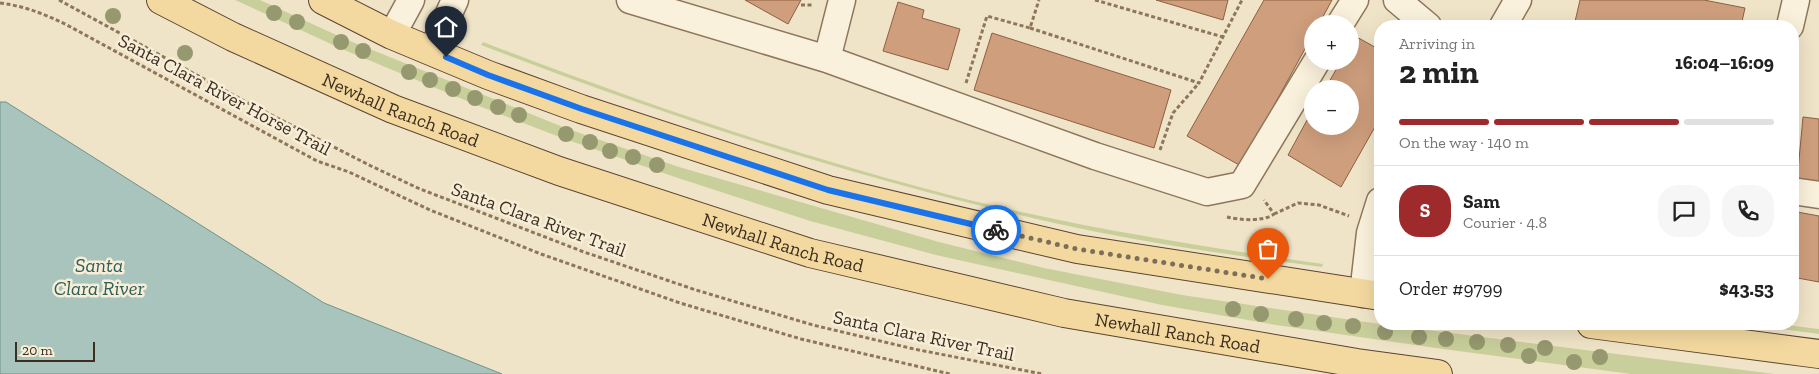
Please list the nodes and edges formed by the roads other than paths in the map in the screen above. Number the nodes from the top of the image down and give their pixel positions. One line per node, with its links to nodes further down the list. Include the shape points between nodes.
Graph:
1 (161, 0): 23 (main road, Newhall Ranch Road, via 233,37 393,109 560,171 810,253 1064,313)
2 (323, 0): 13 (main road)
3 (410, 0): 13 (street)
4 (455, 0): 14 (street)
5 (630, 0): 15 (street)
6 (1355, 0): 10 (street)
7 (1397, 0): 11 (street)
8 (1518, 0): 12 (street)
9 (831, 3): 15 (street)
10 (1346, 15)
11 (1421, 20)
12 (1506, 20)
13 (392, 35): 14 (main road)
14 (432, 51): 20 (main road, via 582,109 828,190 1077,249)
15 (827, 59): 16 (street, via 1095,156 1207,192 1242,185)
16 (1312, 70)
17 (1799, 192): 18 (street)
18 (1819, 195)
19 (1374, 220): 20 (street, via 1370,233)
20 (1371, 295)
21 (1637, 330): 22 (main road)
22 (1819, 354)
23 (1438, 374)

